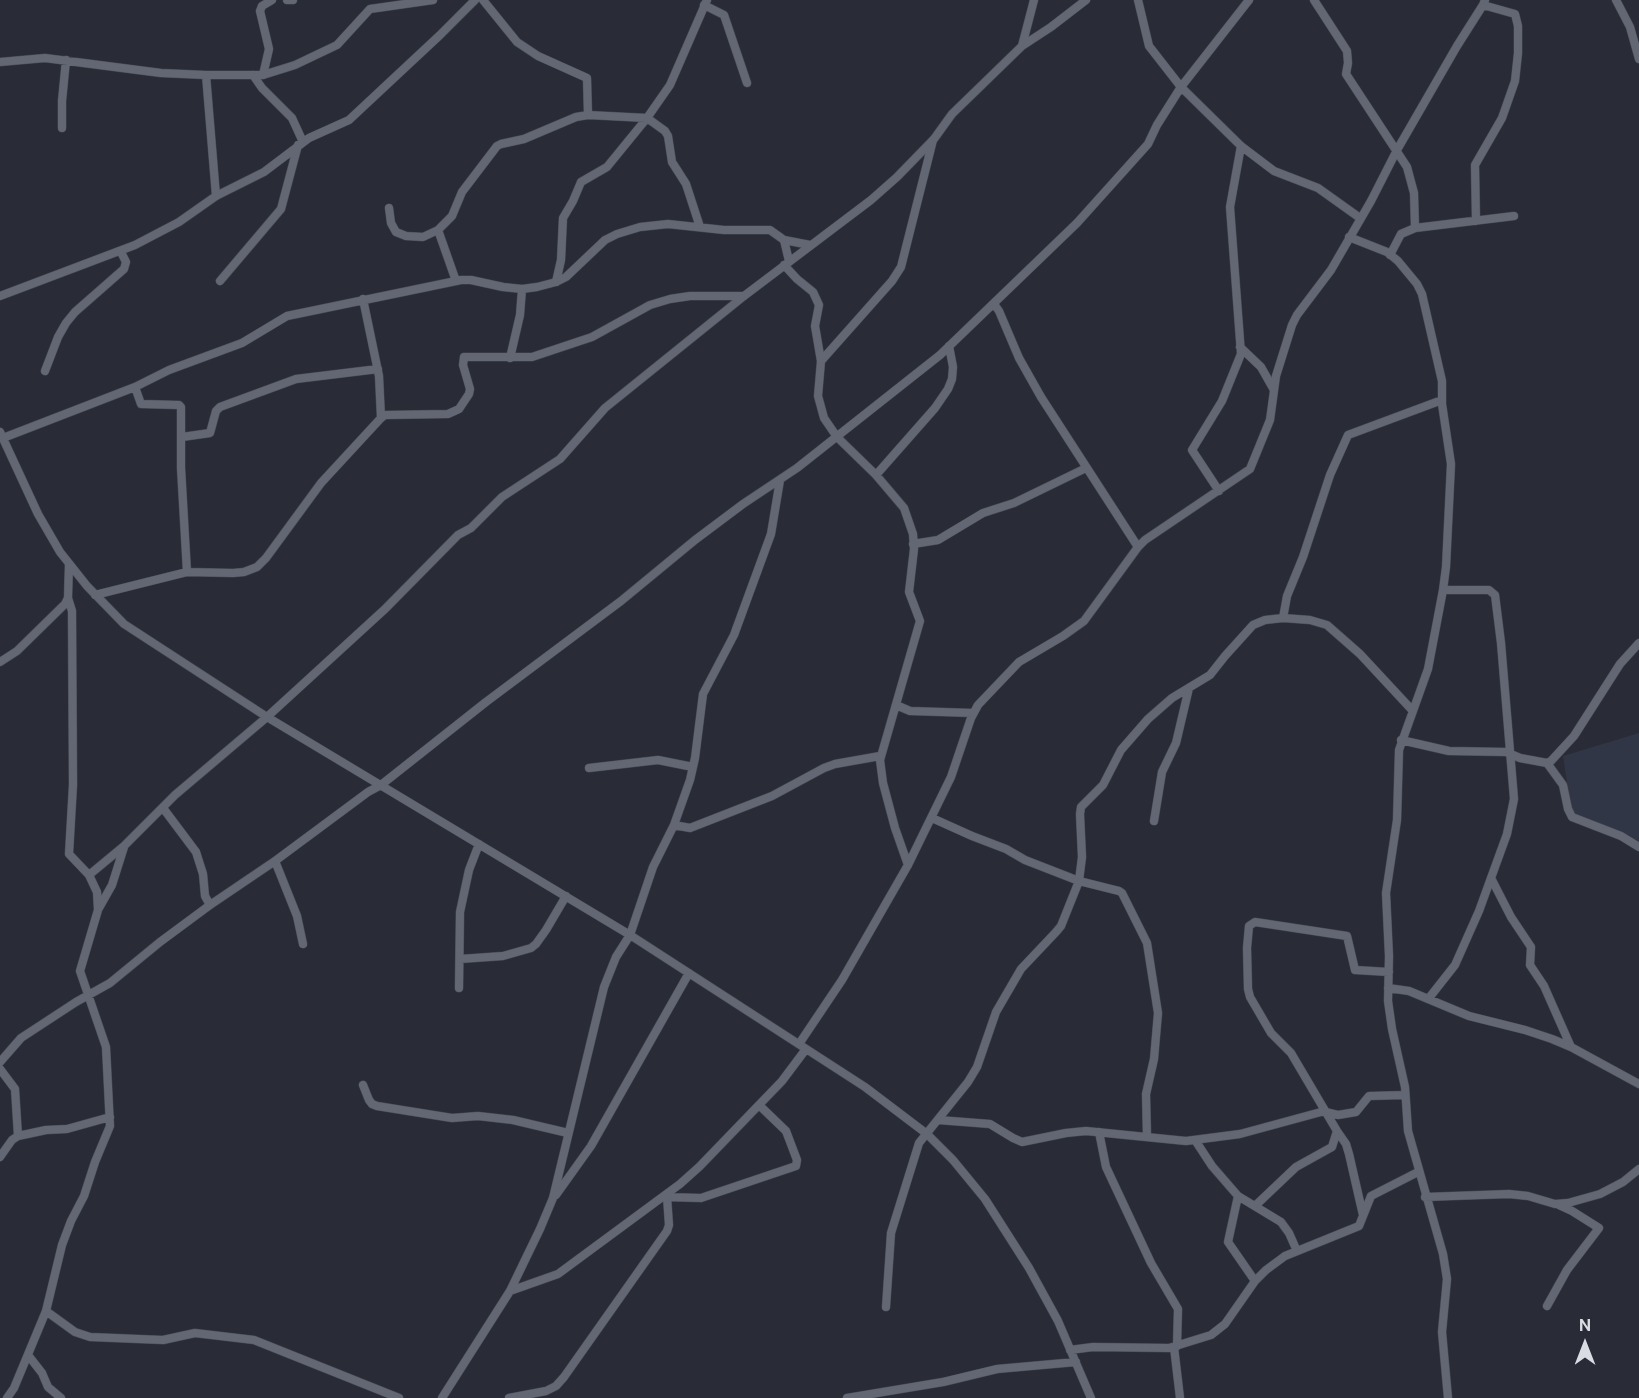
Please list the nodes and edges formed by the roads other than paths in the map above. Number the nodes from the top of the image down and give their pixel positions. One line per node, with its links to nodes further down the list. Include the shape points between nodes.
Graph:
1 (272, 0): 21 (street, via 260,11 269,49)
2 (287, 0): 3 (street)
3 (293, 0)
4 (433, 0): 21 (street, via 370,9 337,45)
5 (474, 0): 28 (street, via 358,114)
6 (483, 0): 24 (street, via 517,42 586,78)
7 (1034, 0): 15 (street)
8 (1086, 0): 15 (street)
9 (1138, 0): 23 (street, via 1149,46)
10 (1249, 0): 23 (street)
11 (1314, 0): 30 (street, via 1347,51 1346,74)
12 (1616, 0): 16 (street, via 1630,27)
13 (705, 3): 22 (street, via 724,15); 25 (street, via 670,85)
14 (1484, 3): 30 (street); 35 (street, via 1515,14 1518,53 1515,81 1502,118 1474,165)
15 (1022, 46): 27 (street, via 952,114)
16 (1639, 59)
17 (66, 60): 18 (street); 19 (street); 26 (street)
18 (0, 62)
19 (206, 75): 20 (street); 31 (street)
20 (253, 75): 21 (street); 28 (street, via 292,118)
21 (263, 75)
22 (747, 83)
23 (1181, 87): 29 (street); 52 (street, via 1148,144 1077,224)
24 (588, 115): 25 (street); 38 (street, via 497,146 462,192 452,216)
25 (647, 118): 36 (street, via 668,136 672,162 686,184); 47 (street, via 607,167 581,182 563,218)
26 (62, 128)
27 (934, 138): 41 (street, via 897,177); 56 (street, via 901,267)
28 (300, 143): 31 (street, via 264,171); 45 (street, via 278,214)
29 (1241, 146): 34 (street, via 1274,171 1318,188); 54 (street, via 1230,207)
30 (1397, 150): 34 (street); 37 (street, via 1412,181)
31 (216, 196): 42 (street, via 179,222)
32 (389, 208): 38 (street, via 396,232 423,237)
33 (1514, 216): 35 (street)
34 (1360, 219): 39 (street)
35 (1476, 221): 37 (street)
36 (700, 227): 40 (street, via 770,230); 47 (street, via 668,224 617,234)
37 (1415, 228): 43 (street, via 1401,234)
38 (438, 230): 46 (street)
39 (1348, 237): 43 (street); 60 (street, via 1326,278 1292,325)
40 (784, 240): 41 (street); 44 (street)
41 (810, 245): 44 (street)
42 (121, 252): 49 (street); 58 (street, via 126,262 124,269 66,323)
43 (1390, 255): 61 (street, via 1422,294 1442,381)
44 (786, 263): 50 (street); 56 (street, via 817,299 815,332)
45 (220, 281)
46 (456, 281): 48 (street); 51 (street)
47 (556, 282): 48 (street)
48 (522, 289): 55 (street)
49 (0, 296)
50 (744, 296): 55 (street, via 670,299 592,337 532,357); 84 (street, via 605,408 560,459 509,491 458,536)
51 (363, 299): 57 (street); 59 (street, via 286,316 242,343)
52 (994, 304): 53 (street); 66 (street, via 1041,397)
53 (949, 346): 65 (street); 67 (street, via 953,367 948,389)
54 (1240, 347): 60 (street, via 1261,367); 69 (street, via 1240,360 1227,391 1192,450)
55 (510, 358): 62 (street, via 464,357 469,394 454,412)
56 (821, 361): 65 (street, via 818,396 824,418)
57 (378, 369): 62 (street); 64 (street, via 296,379 220,407 207,435)
58 (45, 371)
59 (135, 387): 63 (street); 64 (street, via 141,404 180,406)
60 (1274, 390): 69 (street, via 1270,420 1250,469)
61 (1442, 400): 74 (street, via 1451,475); 77 (street, via 1352,432 1346,439)
62 (381, 418): 73 (street, via 321,483 257,567 233,573)
63 (2, 435): 72 (street, via 38,514)
64 (182, 437): 73 (street)
65 (837, 437): 67 (street); 68 (street)
66 (1086, 468): 70 (street, via 1014,503 983,513 938,540); 71 (street)
67 (876, 475): 70 (street, via 904,508)
68 (780, 480): 89 (street, via 771,534 734,635 703,694); 91 (street, via 695,540)
69 (1219, 491): 71 (street)
70 (914, 544): 81 (street, via 909,592 920,621)
71 (1138, 547): 83 (street, via 1084,621 1013,667)
72 (69, 564): 75 (street); 76 (street)
73 (187, 572): 75 (street)
74 (1443, 590): 82 (street, via 1432,655); 86 (street, via 1489,590 1495,595)
75 (95, 595): 84 (street, via 124,624)
76 (68, 598): 79 (street, via 29,640); 101 (street, via 72,611 73,775 69,854)
77 (1282, 618): 80 (street, via 1253,626 1210,675); 82 (street, via 1327,625)
78 (1639, 643): 88 (street, via 1620,664 1574,736)
79 (0, 662)
80 (1189, 688): 94 (street, via 1176,743 1162,772); 103 (street, via 1148,719 1121,750 1103,785 1084,802 1080,814 1082,856)
81 (896, 705): 83 (street, via 910,711); 87 (street)
82 (1412, 710): 85 (street)
83 (973, 713): 93 (street)
84 (267, 717): 91 (street); 92 (street)
85 (1401, 740): 86 (street, via 1449,752); 110 (street, via 1394,848 1386,893)
86 (1509, 753): 88 (street); 102 (street, via 1513,814)
87 (880, 756): 95 (street, via 824,768 772,796 690,828); 100 (street, via 894,828)
88 (1546, 763): 98 (street, via 1563,785 1572,817)
89 (693, 767): 90 (street, via 658,760); 95 (street)
90 (589, 768)
91 (381, 785): 96 (street); 99 (street)
92 (163, 808): 97 (street); 105 (street, via 196,852)
93 (932, 818): 100 (street); 103 (street)
94 (1154, 821)
95 (674, 825): 107 (street, via 653,867)
96 (478, 844): 104 (street); 109 (street, via 462,899)
97 (124, 846): 101 (street); 106 (street, via 112,885)
98 (1639, 847)
99 (275, 861): 105 (street); 108 (street, via 297,916)
100 (908, 865): 116 (street)
101 (89, 876): 106 (street, via 97,892)
102 (1491, 878): 115 (street, via 1455,965); 117 (street, via 1531,947 1530,965 1544,986)
103 (1078, 881): 126 (street, via 1061,926 1021,969 996,1012 977,1067); 132 (street, via 1122,893 1147,943 1158,1013 1146,1094)
104 (566, 896): 107 (street); 109 (street, via 531,948 503,956)
105 (210, 905): 114 (street)
106 (98, 910): 114 (street, via 80,967)
107 (630, 935): 111 (street); 129 (street, via 604,987)
108 (303, 944)
109 (460, 959): 112 (street)
110 (1389, 972): 113 (street); 124 (street, via 1355,970 1347,936 1255,922 1249,926 1246,948 1250,998 1271,1033 1291,1053)
111 (689, 973): 116 (street); 142 (street, via 591,1146)
112 (459, 988)
113 (1388, 988): 115 (street); 122 (street)
114 (89, 995): 118 (street, via 21,1038); 125 (street, via 106,1047)
115 (1429, 999): 117 (street, via 1469,1016)
116 (802, 1046): 123 (street, via 782,1080); 130 (street)
117 (1571, 1047): 120 (street)
118 (0, 1062)
119 (0, 1069): 131 (street, via 15,1089)
120 (1639, 1084)
121 (363, 1086): 129 (street, via 369,1100 377,1106 452,1118 513,1120)
122 (1406, 1095): 124 (street, via 1369,1096 1356,1113); 138 (street, via 1408,1131)
123 (759, 1105): 140 (street); 140 (street, via 786,1131 796,1166 707,1197)
124 (1326, 1112): 127 (street); 133 (street, via 1240,1134)
125 (110, 1118): 131 (street); 151 (street, via 108,1133 62,1245)
126 (938, 1120): 128 (street, via 990,1124 1022,1142 1066,1133); 130 (street)
127 (1337, 1131): 134 (street); 135 (street)
128 (1099, 1132): 132 (street); 152 (street, via 1106,1167 1151,1263 1178,1309)
129 (568, 1133): 142 (street)
130 (927, 1134): 150 (street, via 919,1143 894,1219); 153 (street, via 985,1199 1029,1268)
131 (18, 1136): 136 (street)
132 (1147, 1137): 133 (street)
133 (1195, 1140): 139 (street)
134 (1332, 1147): 135 (street); 144 (street, via 1296,1167)
135 (1349, 1154): 145 (street)
136 (0, 1157)
137 (1639, 1170): 143 (street, via 1600,1194)
138 (1418, 1172): 141 (street); 145 (street, via 1371,1196)
139 (1238, 1196): 144 (street); 147 (street, via 1228,1242)
140 (665, 1197): 148 (street, via 558,1274); 160 (street, via 668,1231 564,1377 546,1391)
141 (1425, 1197): 143 (street, via 1509,1194); 164 (street, via 1447,1279 1442,1332)
142 (553, 1198): 148 (street)
143 (1555, 1204): 149 (street, via 1599,1228 1567,1270)
144 (1256, 1205): 146 (street, via 1281,1222)
145 (1363, 1217): 146 (street, via 1359,1226)
146 (1297, 1251): 147 (street)
147 (1255, 1281): 152 (street, via 1218,1330)
148 (510, 1291): 159 (street)
149 (1547, 1306)
150 (886, 1307)
151 (46, 1311): 154 (street); 158 (street, via 82,1336 163,1340 195,1333 254,1340)
152 (1176, 1347): 153 (street); 163 (street)
153 (1070, 1350): 155 (street)
154 (28, 1355): 156 (street); 157 (street, via 48,1387)
155 (1076, 1362): 161 (street, via 997,1369); 162 (street)
156 (7, 1398)
157 (61, 1398)
158 (399, 1398)
159 (442, 1398)
160 (509, 1398)
161 (847, 1398)
162 (1091, 1398)
163 (1180, 1398)
164 (1448, 1398)

